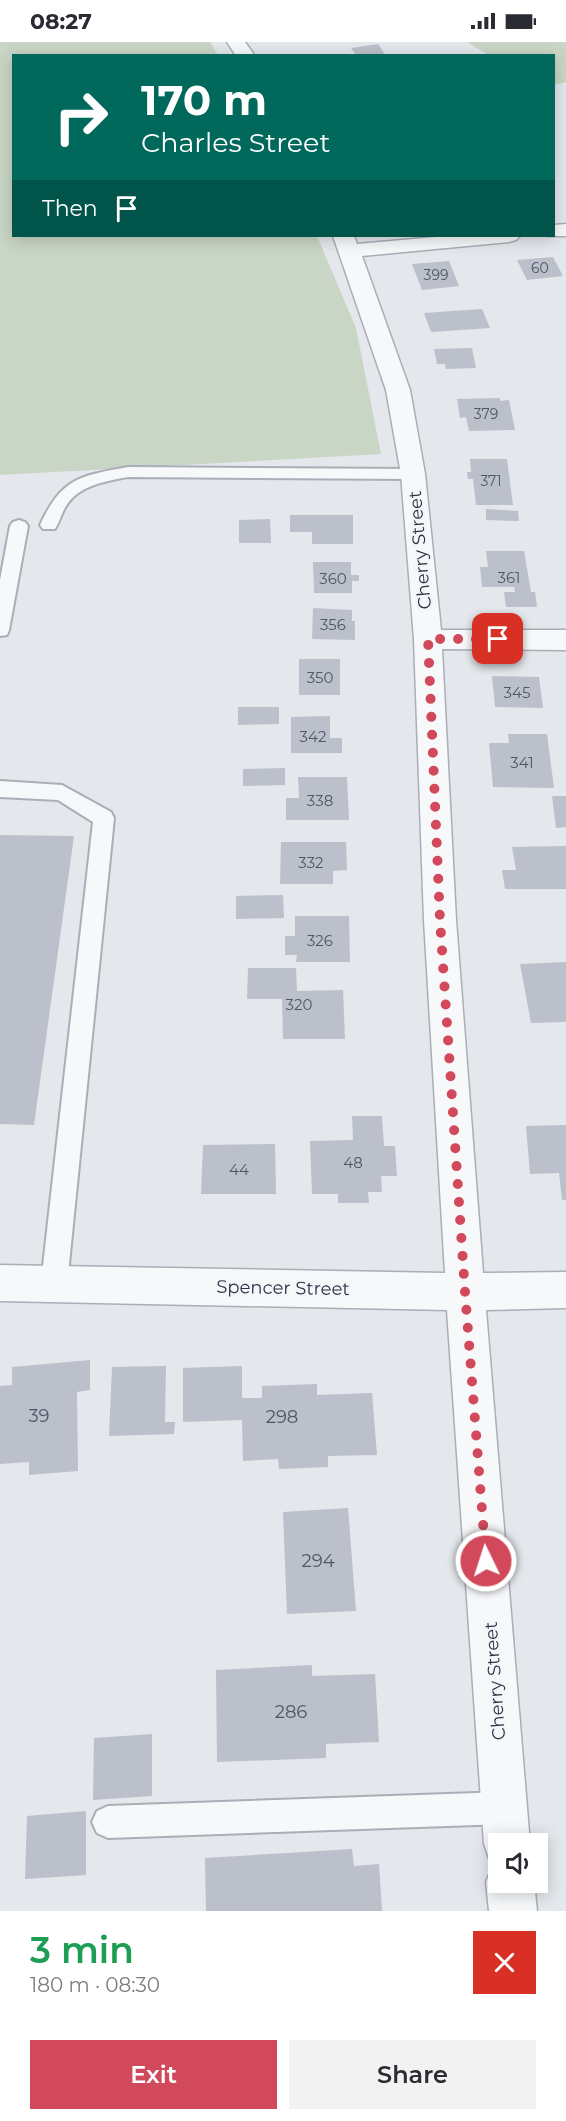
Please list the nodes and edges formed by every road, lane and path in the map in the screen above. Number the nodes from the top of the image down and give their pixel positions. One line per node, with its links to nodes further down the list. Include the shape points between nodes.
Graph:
1 (486, 237): 2 (street)
2 (347, 243): 3 (street, Cherry Street, via 398,390)
3 (413, 474): 4 (lane, via 128,472 75,489 62,500); 7 (street, Cherry Street)
4 (49, 525)
5 (19, 526): 6 (lane)
6 (0, 630)
7 (428, 639): 8 (street); 13 (street, Cherry Street, via 440,920)
8 (566, 640)
9 (0, 789): 11 (lane, via 62,794 104,818)
10 (0, 1283): 11 (street, Spencer Street)
11 (54, 1284): 13 (street, Spencer Street)
12 (566, 1290): 13 (street, Spencer Street)
13 (465, 1292): 14 (street, Cherry Street)
14 (505, 1808): 15 (lane); 16 (street, Cherry Street)
15 (108, 1822)
16 (506, 1833)
17 (511, 1893): 18 (street)
18 (513, 1911)

